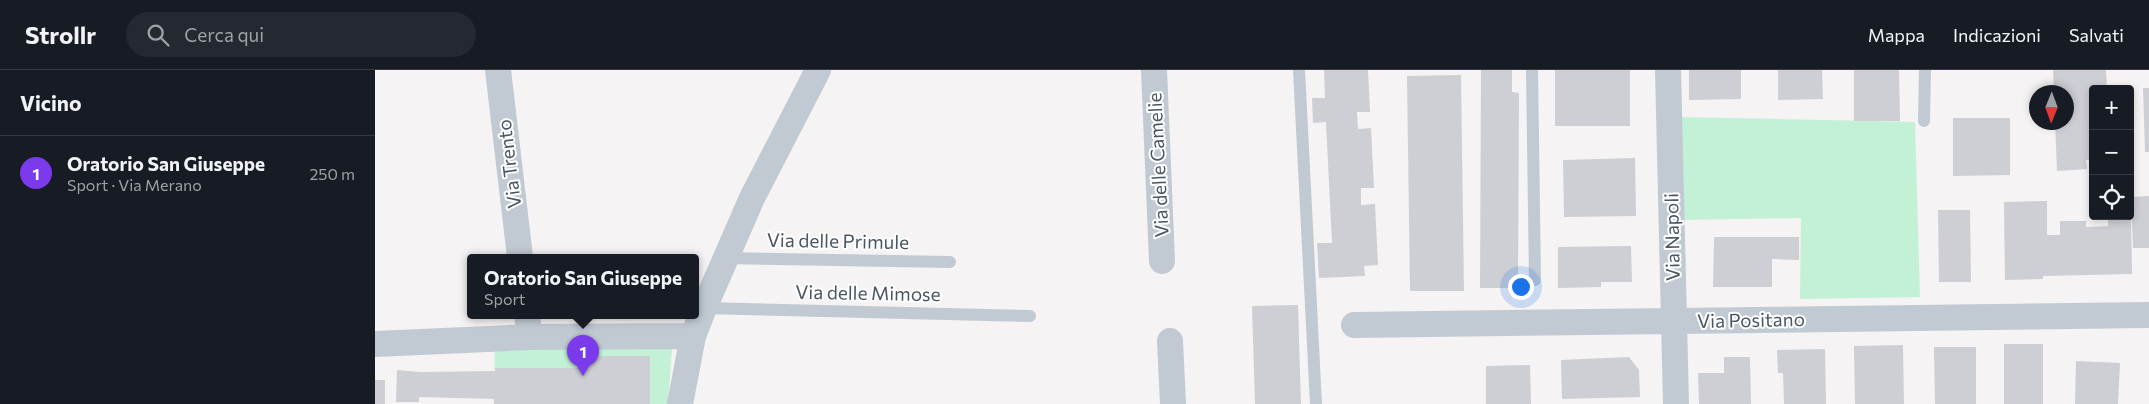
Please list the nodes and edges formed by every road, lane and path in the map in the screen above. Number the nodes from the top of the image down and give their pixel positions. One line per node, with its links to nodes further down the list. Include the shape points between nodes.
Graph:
1 (498, 70): 9 (street, Via Trento)
2 (1154, 70): 11 (street, Via delle Camelie)
3 (1299, 70): 25 (lane)
4 (1532, 70): 13 (lane)
5 (1669, 70): 17 (street, Via Napoli)
6 (1925, 70): 8 (lane)
7 (816, 71): 10 (street)
8 (1925, 121)
9 (520, 254)
10 (725, 258): 12 (lane, Via delle Primule); 14 (street)
11 (1162, 261)
12 (950, 262)
13 (1535, 280)
14 (704, 308): 16 (lane, Via delle Mimose); 20 (street)
15 (2149, 315): 17 (street, Via Positano)
16 (1031, 316)
17 (1674, 321): 18 (street, Via Positano); 26 (street, Via Napoli)
18 (1354, 325)
19 (528, 326): 20 (street); 22 (street)
20 (693, 336): 23 (street)
21 (1170, 341): 24 (street)
22 (375, 344)
23 (681, 404)
24 (1173, 404)
25 (1316, 404)
26 (1676, 404)

